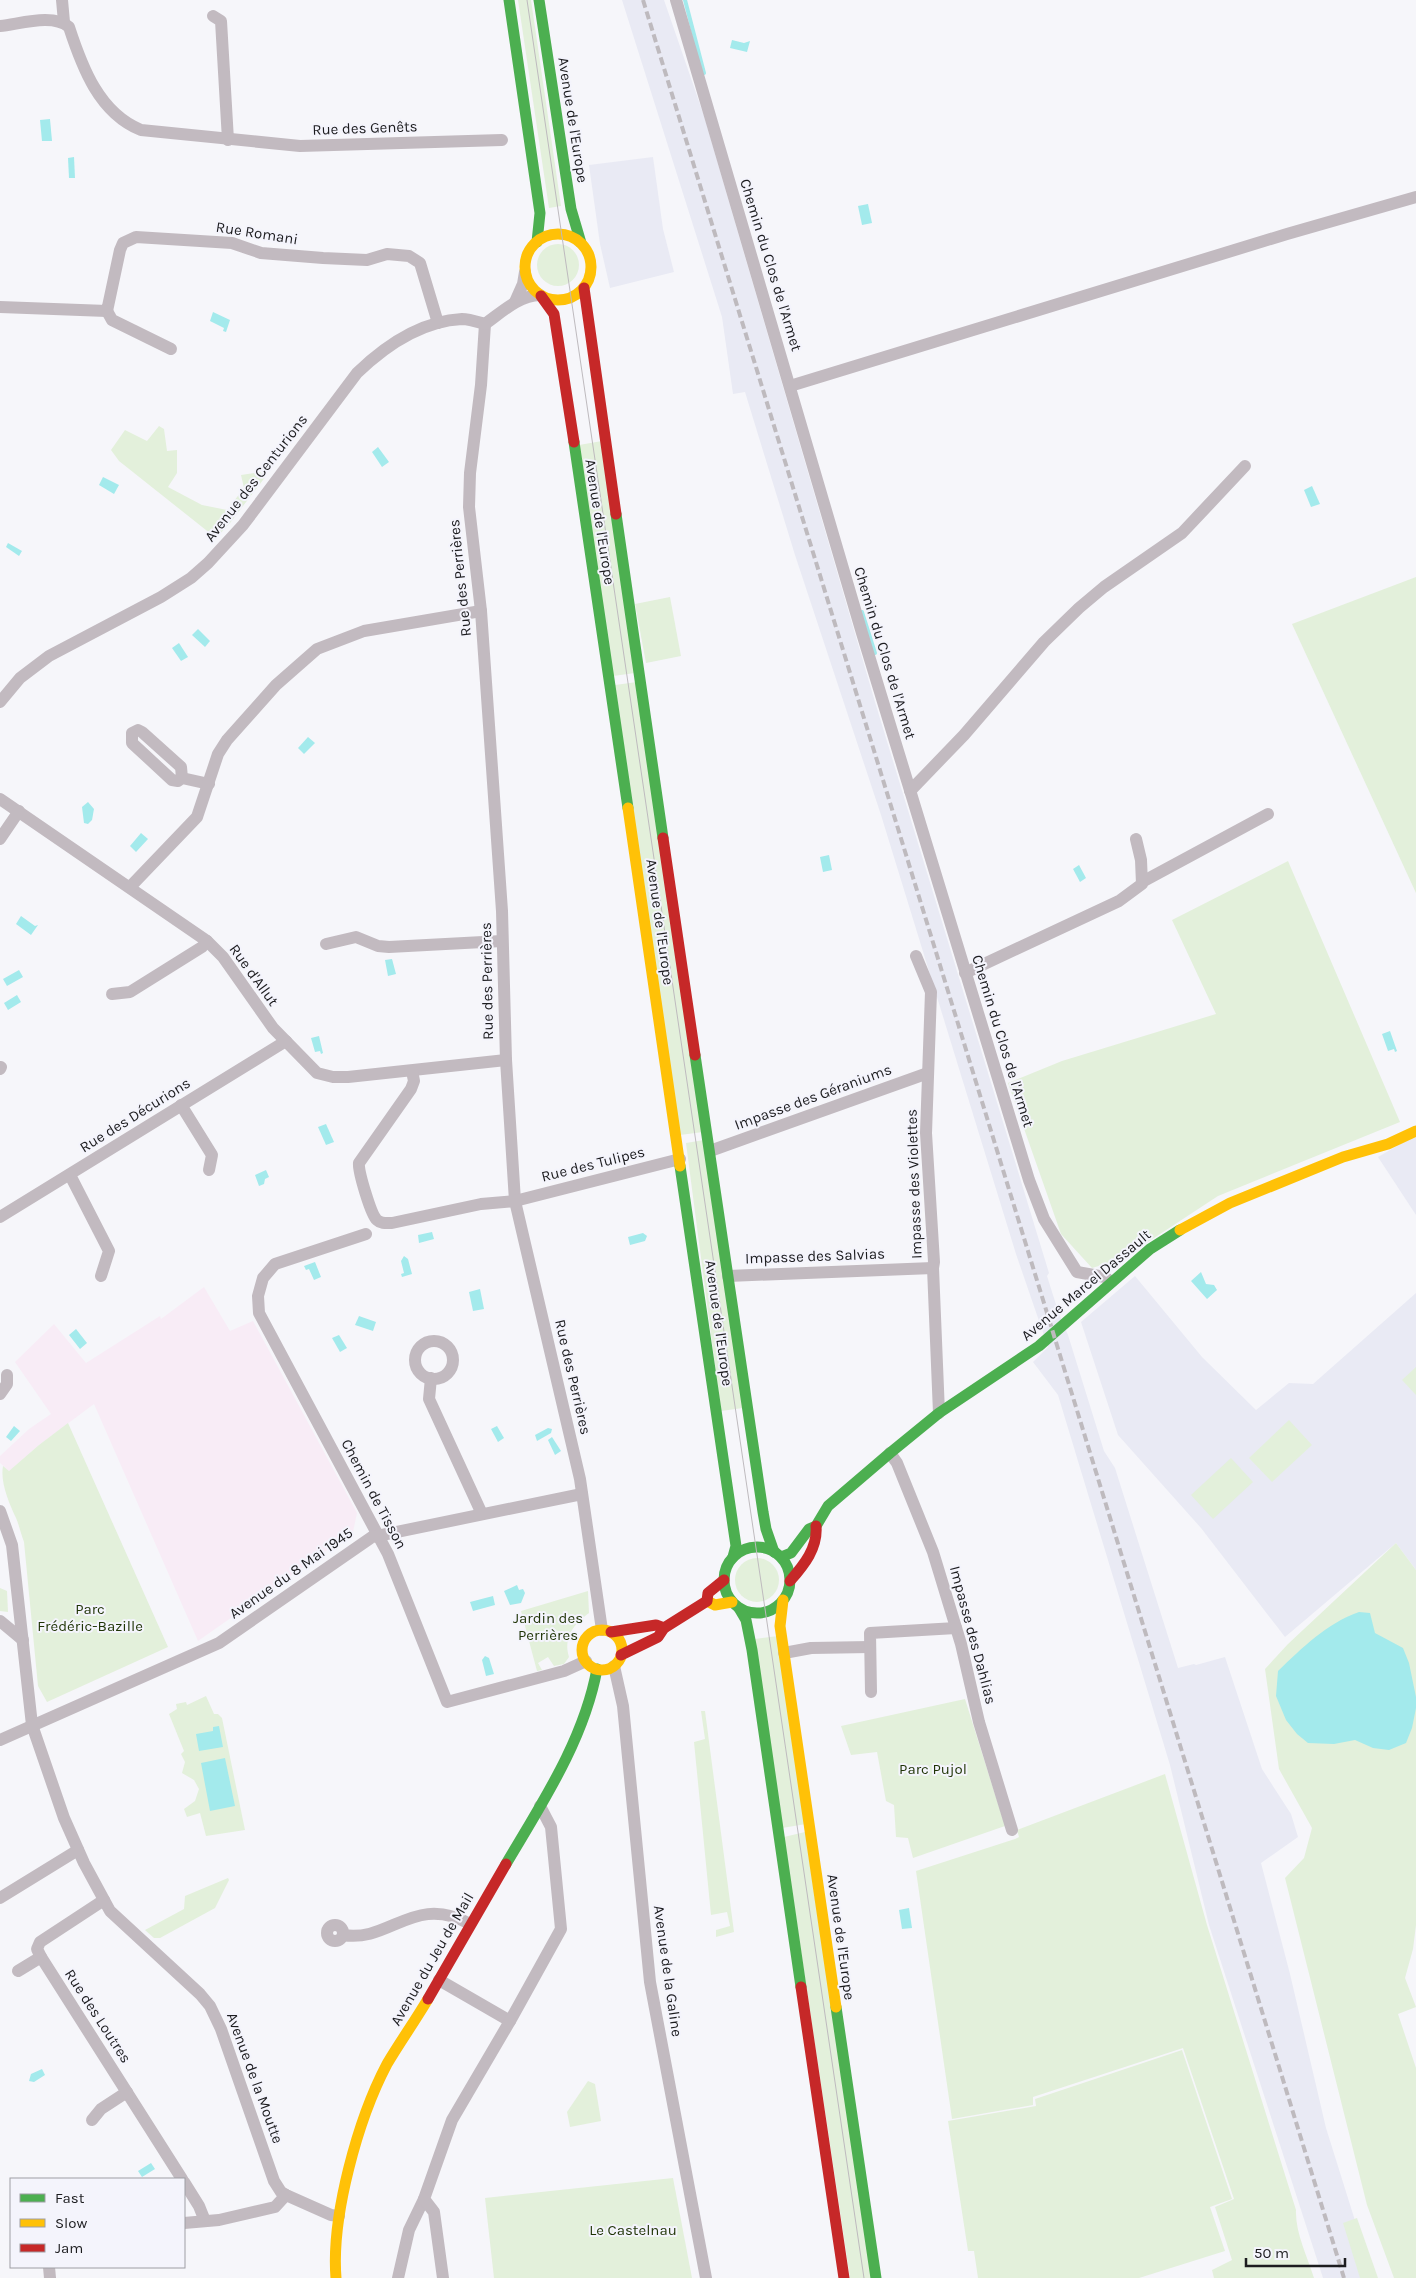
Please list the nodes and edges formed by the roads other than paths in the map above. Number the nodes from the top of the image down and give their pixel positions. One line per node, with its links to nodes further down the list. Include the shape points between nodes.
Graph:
1 (62, 0): 6 (street)
2 (509, 0): 11 (main road, via 540,205)
3 (539, 0): 12 (main road, Avenue de l'Europe, via 571,209)
4 (676, 0): 22 (street, Chemin du Clos de l'Armet)
5 (213, 16): 8 (street, via 221,21)
6 (64, 22): 7 (street, via 47,20); 8 (street, Rue des Genêts, via 69,27 85,72 114,115 126,124 150,132)
7 (0, 26)
8 (228, 140): 9 (street, Rue des Genêts, via 300,146)
9 (502, 140)
10 (1416, 197): 22 (street)
11 (537, 242): 12 (main road, via 546,236 562,234); 13 (main road, via 530,250)
12 (581, 243): 14 (main road, via 591,260)
13 (526, 272): 15 (main road, via 530,285); 16 (street)
14 (584, 288): 15 (main road, via 565,300); 48 (main road, Avenue de l'Europe)
15 (541, 295): 16 (street); 49 (main road, Avenue de l'Europe, via 554,314 558,333)
16 (515, 302): 20 (street)
17 (0, 307): 18 (street)
18 (107, 310): 19 (street, Rue Romani, via 123,242 136,236 232,243 261,253 314,257 366,260 387,254 410,256 420,263); 21 (street, via 112,320)
19 (438, 323): 20 (street, Avenue des Centurions, via 464,319); 25 (street, Avenue des Centurions, via 405,336 356,374 243,525 197,573 161,597 60,649 27,672)
20 (485, 324): 24 (street, Rue des Perrières, via 469,507)
21 (172, 350)
22 (790, 386): 28 (street, Chemin du Clos de l'Armet)
23 (1245, 466): 28 (street, via 1182,532 1104,586 1079,608 1044,642 964,735)
24 (480, 611): 27 (street, via 364,631 317,649 276,685 227,740 218,754); 36 (street, Rue des Perrières)
25 (0, 702)
26 (182, 778): 27 (street)
27 (209, 784): 35 (street, via 197,817)
28 (913, 787): 40 (street, Chemin du Clos de l'Armet)
29 (0, 799): 30 (street, Rue d'Allut)
30 (19, 811): 32 (street); 35 (street, Rue d'Allut)
31 (1268, 814): 34 (street)
32 (0, 838)
33 (1136, 839): 34 (street)
34 (1142, 882): 40 (street, via 1119,901)
35 (130, 887): 37 (street, Rue d'Allut)
36 (502, 940): 38 (street, via 389,947 356,937); 43 (street, Rue des Perrières)
37 (207, 942): 41 (street, via 130,992); 42 (street, Rue d'Allut, via 223,958)
38 (326, 944)
39 (916, 956): 45 (street, Impasse des Violettes, via 931,992)
40 (968, 971): 58 (street, Chemin du Clos de l'Armet, via 1029,1180 1044,1219 1077,1272 1105,1277)
41 (112, 994)
42 (286, 1041): 44 (street, Rue d'Allut, via 317,1073 325,1076); 46 (street, Rue des Décurions)
43 (506, 1060): 44 (street, Rue d'Allut); 52 (street, Rue des Perrières)
44 (412, 1071): 52 (street, Rue des Tulipes, via 411,1089 359,1163 359,1172 376,1220 392,1223 481,1204)
45 (928, 1073): 48 (street, Impasse des Géraniums); 55 (street, Impasse des Violettes, via 926,1133)
46 (181, 1105): 50 (street, via 212,1155); 51 (street, Rue des Décurions)
47 (1416, 1131): 58 (main road, Avenue Marcel Dassault, via 1230,1203 1150,1249)
48 (710, 1151): 57 (main road, Avenue de l'Europe)
49 (680, 1159): 52 (street, Rue des Tulipes); 70 (main road, Avenue de l'Europe, via 736,1546)
50 (209, 1170)
51 (70, 1175): 53 (street, Rue des Décurions); 56 (street, via 109,1251)
52 (515, 1201): 64 (street, Rue des Perrières)
53 (0, 1217)
54 (366, 1234): 68 (street, Chemin de Tisson, via 275,1264 263,1278 258,1296 259,1312)
55 (933, 1268): 57 (street, Impasse des Salvias); 62 (street, Impasse des Violettes)
56 (101, 1276)
57 (728, 1276): 69 (main road, Avenue de l'Europe, via 766,1529)
58 (1111, 1282): 62 (main road, Avenue Marcel Dassault, via 1039,1346)
59 (7, 1375): 61 (street, via 7,1384)
60 (431, 1378): 66 (street, via 429,1399)
61 (0, 1394)
62 (940, 1413): 63 (main road, Avenue Marcel Dassault)
63 (890, 1453): 67 (main road, Avenue Marcel Dassault, via 828,1506); 78 (street, Impasse des Dahlias, via 933,1552)
64 (582, 1494): 66 (street, Avenue du 8 Mai 1945); 79 (street, Rue des Perrières)
65 (0, 1511): 80 (street, Avenue de la Moutte, via 12,1545)
66 (482, 1514): 68 (street, Avenue du 8 Mai 1945)
67 (816, 1526): 69 (main road, Avenue Marcel Dassault, via 808,1529 791,1553); 72 (main road, Avenue Marcel Dassault, via 817,1533 809,1554)
68 (377, 1535): 84 (street, Chemin de Tisson, via 388,1554 447,1702 564,1672); 88 (street, Avenue du 8 Mai 1945, via 219,1643)
69 (777, 1555): 70 (main road, via 760,1548 749,1548); 72 (main road, via 787,1568)
70 (733, 1557): 71 (main road)
71 (724, 1580): 73 (main road, via 708,1593); 75 (main road, via 728,1596)
72 (790, 1581): 74 (main road)
73 (707, 1600): 75 (main road, via 715,1605); 77 (main road)
74 (783, 1600): 75 (main road, via 765,1612 749,1612); 82 (main road, Avenue de l'Europe, via 779,1620)
75 (736, 1605): 114 (main road, via 746,1620 752,1650)
76 (0, 1621): 80 (street)
77 (664, 1628): 79 (main road, via 656,1625); 83 (main road, via 658,1637)
78 (956, 1628): 81 (street, via 870,1633); 91 (street, Impasse des Dahlias, via 979,1722)
79 (607, 1631): 83 (main road, via 620,1642); 84 (main road, via 590,1634 586,1638 582,1650)
80 (22, 1640): 88 (street, Avenue de la Moutte)
81 (870, 1647): 82 (street, via 811,1648); 87 (street)
82 (784, 1653): 115 (main road, Avenue de l'Europe)
83 (621, 1655): 85 (main road)
84 (586, 1661): 86 (main road)
85 (614, 1666): 86 (main road); 113 (street, Avenue de la Galine, via 623,1706 650,1982)
86 (597, 1669): 90 (main road, Avenue du Jeu de Mail, via 592,1696 571,1747)
87 (871, 1692)
88 (32, 1725): 89 (street, Avenue du 8 Mai 1945); 92 (street, Avenue de la Moutte)
89 (0, 1740)
90 (540, 1806): 95 (main road, Avenue du Jeu de Mail); 100 (street, via 551,1827 561,1929)
91 (1012, 1830)
92 (78, 1850): 93 (street); 94 (street, Avenue de la Moutte)
93 (0, 1898)
94 (104, 1900): 97 (street, via 40,1942 37,1949); 105 (street, Avenue de la Moutte, via 118,1920 157,1953 210,2006 274,2181)
95 (470, 1924): 96 (street, via 454,1915 419,1915 361,1937); 99 (main road, Avenue du Jeu de Mail)
96 (343, 1934)
97 (40, 1957): 98 (street); 101 (street, Rue des Loutres)
98 (18, 1971)
99 (439, 1980): 100 (street); 107 (main road, Avenue du Jeu de Mail, via 387,2065 354,2152)
100 (510, 2021): 106 (street, via 452,2120)
101 (127, 2092): 102 (street, via 101,2109); 103 (street, Rue des Loutres)
102 (92, 2120)
103 (181, 2178)
104 (185, 2184): 108 (street, Rue des Loutres)
105 (286, 2195): 107 (street); 108 (street, via 275,2206)
106 (424, 2199): 111 (street, via 412,2222); 112 (street, via 434,2212)
107 (339, 2216): 110 (main road, Avenue du Jeu de Mail, via 334,2255)
108 (205, 2221): 109 (street)
109 (185, 2223)
110 (336, 2278)
111 (398, 2278)
112 (443, 2278)
113 (706, 2278)
114 (844, 2278)
115 (876, 2278)

